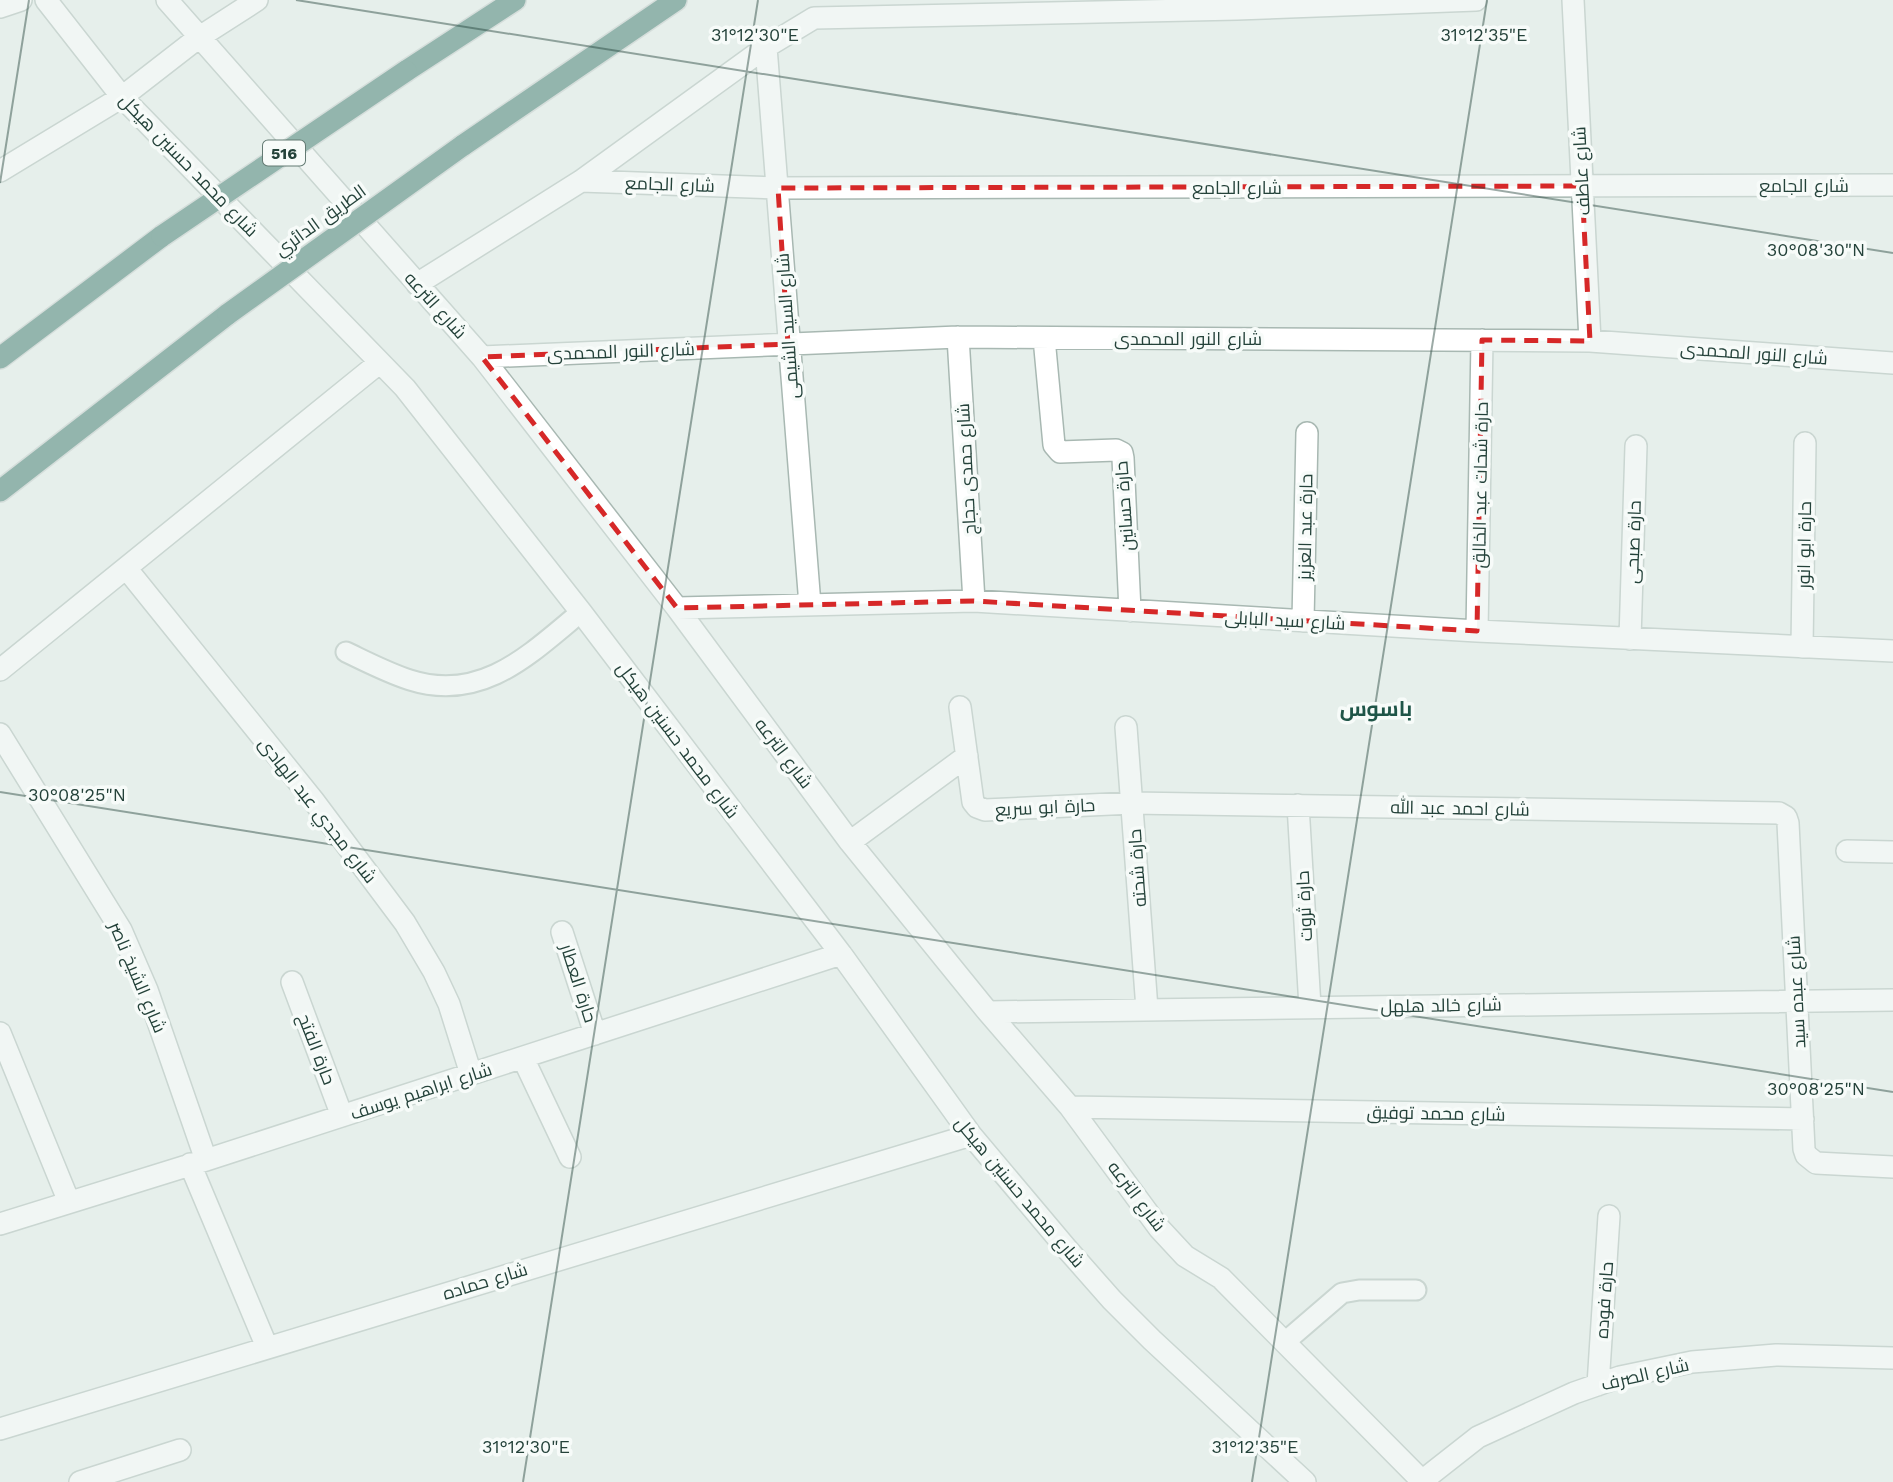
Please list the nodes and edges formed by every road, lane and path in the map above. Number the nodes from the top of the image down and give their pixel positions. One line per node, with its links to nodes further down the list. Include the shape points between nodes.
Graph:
1 (21, 0): 10 (street)
2 (46, 0): 13 (street, شارع محمد حسنين هيكل)
3 (167, 0): 11 (street, شارع الترعه)
4 (257, 0): 11 (street)
5 (515, 0): 26 (highway, 516, bridge, via 162,236)
6 (676, 0): 32 (highway, الطريق الدائري, bridge, via 228,314)
7 (1476, 0): 9 (street)
8 (1573, 0): 17 (street, شارع عاطف)
9 (1237, 5): 12 (street, via 828,16 805,22)
10 (0, 7)
11 (198, 38): 13 (street); 19 (street, شارع الترعه)
12 (766, 47): 15 (street); 18 (street, شارع السيد الشيمى)
13 (122, 97): 14 (street); 27 (street, شارع محمد حسنين هيكل)
14 (0, 172)
15 (580, 181): 18 (street, شارع الجامع); 19 (street)
16 (1893, 185): 17 (street, شارع الجامع)
17 (1582, 186): 18 (street, شارع الجامع); 23 (street, شارع عاطف)
18 (778, 188): 24 (street, شارع السيد الشيمى)
19 (417, 284): 25 (street, شارع الترعه)
20 (958, 337): 21 (street, شارع النور المحمدى); 24 (street, شارع النور المحمدى); 34 (street, شارع حمدى حجاج)
21 (1044, 338): 22 (street, شارع النور المحمدى); 37 (street, حارة حسانين, via 1054,445 1060,452 1122,453)
22 (1482, 340): 23 (street, شارع النور المحمدى); 40 (street, حارة شحات عبد الخالق)
23 (1590, 341): 28 (street, شارع النور المحمدى)
24 (788, 344): 25 (street, شارع النور المحمدى); 35 (street, شارع السيد الشيمى)
25 (482, 356): 36 (street, شارع الترعه)
26 (0, 358)
27 (379, 363): 33 (street); 38 (street, شارع محمد حسنين هيكل, via 405,388)
28 (1893, 363)
29 (1307, 433): 39 (street, حارة عبد العزيز)
30 (1805, 443): 42 (street, حارة ابو انور)
31 (1636, 446): 41 (street, حارة صبحى)
32 (0, 491)
33 (125, 568): 45 (street); 67 (street, شارع مجدي عبد الهادى, via 313,800 405,923 449,1004)
34 (974, 601): 35 (street, شارع سيد البابلى); 37 (street, شارع سيد البابلى)
35 (810, 605): 36 (street, شارع سيد البابلى)
36 (677, 608): 53 (street, شارع الترعه)
37 (1130, 611): 39 (street, شارع سيد البابلى)
38 (581, 612): 44 (lane, via 506,670 471,683 413,681); 57 (street, شارع محمد حسنين هيكل)
39 (1303, 621): 40 (street, شارع سيد البابلى)
40 (1477, 631): 41 (street, شارع سيد البابلى)
41 (1630, 639): 42 (street, شارع سيد البابلى)
42 (1802, 647): 43 (street, شارع سيد البابلى)
43 (1893, 651)
44 (346, 652)
45 (0, 670)
46 (960, 707): 49 (street, حارة ابو سريع)
47 (1126, 727): 50 (street, حارة شحته)
48 (0, 734): 73 (street, شارع الشيخ ناصر, via 121,930 147,990)
49 (967, 756): 50 (street, حارة ابو سريع, via 973,802 985,810); 53 (street)
50 (1132, 803): 51 (street, شارع احمد عبد الله); 62 (street, حارة شحته)
51 (1298, 805): 52 (street, شارع احمد عبد الله, via 1779,813); 61 (street, حارة ثروت)
52 (1786, 817): 59 (street, شارع عبده سيد)
53 (850, 842): 63 (street, شارع الترعه)
54 (1847, 851): 55 (street)
55 (1893, 852)
56 (562, 932): 65 (street, حارة العطار)
57 (841, 954): 65 (street, شارع ابراهيم يوسف); 71 (street, شارع محمد حسنين هيكل)
58 (292, 982): 69 (street, حارة الفتح)
59 (1796, 1000): 60 (street, شارع خالد هلهل); 61 (street, شارع خالد هلهل); 70 (street, شارع عبده سيد)
60 (1893, 1000)
61 (1310, 1007): 62 (street, شارع خالد هلهل)
62 (1147, 1009): 63 (street, شارع خالد هلهل)
63 (988, 1012): 68 (street, شارع الترعه)
64 (0, 1033): 75 (street)
65 (596, 1034): 66 (street, شارع ابراهيم يوسف)
66 (523, 1058): 67 (street, شارع ابراهيم يوسف); 72 (street)
67 (471, 1074): 69 (street, شارع ابراهيم يوسف)
68 (1070, 1107): 70 (street, شارع محمد توفيق); 79 (street, شارع الترعه, via 1159,1228 1185,1256 1221,1278)
69 (342, 1116): 73 (street, شارع ابراهيم يوسف)
70 (1803, 1119): 74 (street, شارع عبده سيد, via 1804,1149 1816,1163)
71 (971, 1135): 80 (street, شارع حماده); 87 (street, شارع محمد حسنين هيكل, via 1112,1300)
72 (570, 1157)
73 (198, 1162): 75 (street, شارع ابراهيم يوسف); 80 (street, شارع الشيخ ناصر)
74 (1893, 1167)
75 (69, 1202): 77 (street, شارع ابراهيم يوسف)
76 (1609, 1216): 82 (street, حارة فوده)
77 (0, 1224)
78 (1416, 1290): 79 (lane, via 1342,1293)
79 (1285, 1342): 85 (street, شارع الترعه)
80 (267, 1347): 83 (street, شارع حماده)
81 (1893, 1358): 82 (street, شارع الصرف, via 1776,1355 1692,1362)
82 (1598, 1385): 85 (street, شارع الصرف, via 1478,1437)
83 (0, 1429)
84 (180, 1450): 86 (street)
85 (1423, 1481)
86 (80, 1482)
87 (1305, 1482)

